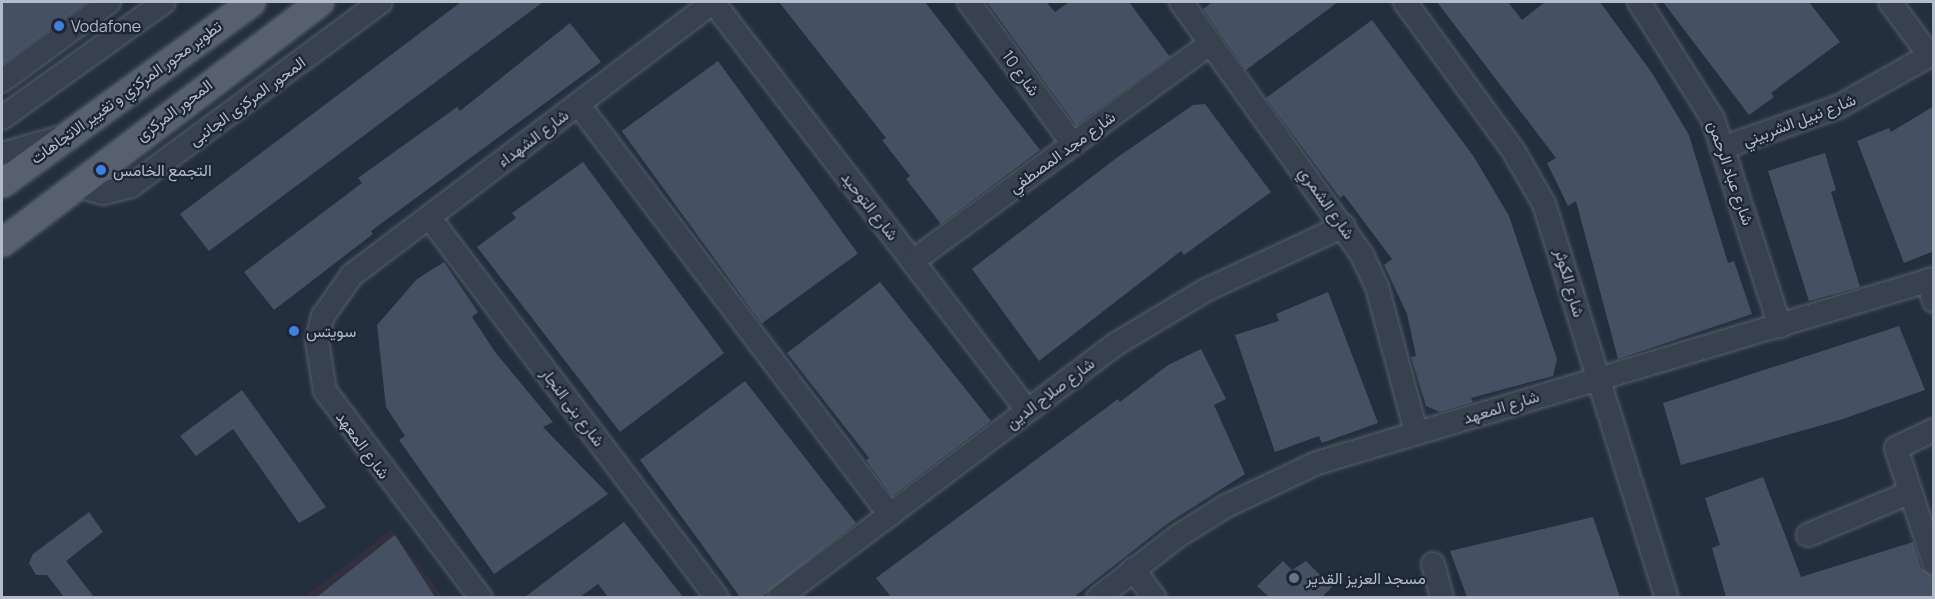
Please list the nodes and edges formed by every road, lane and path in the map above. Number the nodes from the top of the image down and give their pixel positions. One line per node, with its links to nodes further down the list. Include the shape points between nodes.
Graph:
1 (109, 2): 14 (street)
2 (164, 2): 16 (street)
3 (251, 2): 17 (main road, تطوير محور المركزي و تغيير الاتجاهات)
4 (319, 2): 22 (main road, المحور المركزى)
5 (381, 2): 22 (street, المحور المركزى الجانبى, via 131,186 102,193)
6 (713, 2): 15 (street, شارع الشهداء); 26 (street, شارع التوحيد)
7 (969, 2): 18 (street, شارع 10)
8 (1181, 2): 12 (street, شارع الشمري)
9 (1405, 2): 30 (street, شارع الكوثر, via 1513,150 1544,204)
10 (1639, 2): 19 (street, شارع عباد الرحمن, via 1700,92)
11 (1890, 2): 13 (street)
12 (1211, 43): 18 (street, شارع مجد المصطفي); 24 (street, شارع الشمري)
13 (1932, 54): 19 (street, شارع نبيل الشربيني, via 1838,107)
14 (2, 81)
15 (578, 104): 23 (street, شارع الشهداء); 35 (street)
16 (2, 118)
17 (66, 136): 20 (street); 21 (main road, تطوير محور المركزي و تغيير الاتجاهات)
18 (1073, 144): 26 (street, شارع مجد المصطفي)
19 (1725, 147): 29 (street, شارع عباد الرحمن)
20 (2, 154)
21 (2, 183)
22 (74, 185): 25 (main road, المحور المركزى)
23 (429, 217): 27 (street, شارع الشهداء); 41 (street, شارع بنى النجار)
24 (1344, 225): 31 (street, شارع صلاح الدين, via 1163,315); 33 (street, شارع الشمري, via 1377,286)
25 (2, 242)
26 (913, 261): 31 (street, شارع التوحيد)
27 (352, 275): 40 (street, شارع المعهد, via 335,294 319,333 318,367 325,391)
28 (1932, 287): 29 (street, شارع المعهد)
29 (1780, 326): 30 (street, شارع المعهد)
30 (1598, 377): 33 (street, شارع المعهد); 46 (street, شارع الكوثر)
31 (1027, 410): 35 (street, شارع صلاح الدين)
32 (1934, 430): 34 (street, via 1896,448)
33 (1416, 432): 39 (street, شارع المعهد, via 1274,480 1178,536)
34 (1909, 493): 36 (street); 37 (street)
35 (890, 515): 42 (street, شارع صلاح الدين)
36 (1808, 535)
37 (1934, 563)
38 (1433, 564): 45 (street)
39 (1133, 569): 43 (street, شارع المعهد); 44 (street)
40 (481, 597)
41 (717, 597)
42 (779, 597)
43 (1098, 597)
44 (1155, 597)
45 (1442, 597)
46 (1667, 597)

